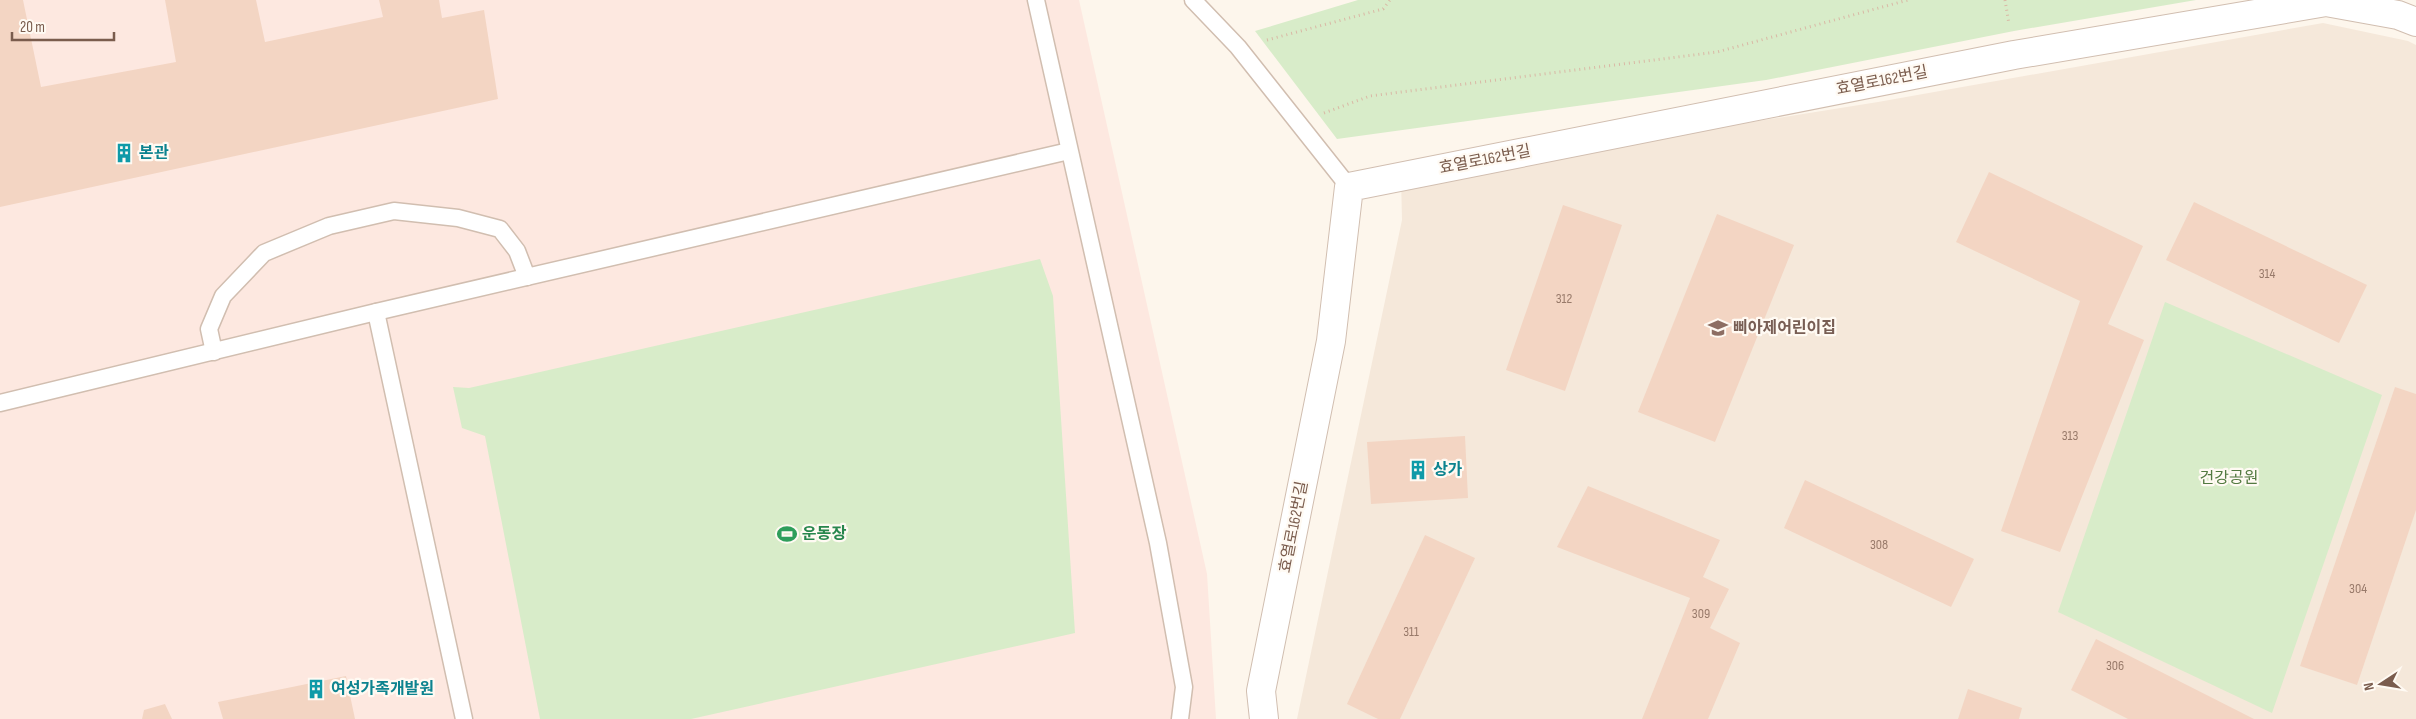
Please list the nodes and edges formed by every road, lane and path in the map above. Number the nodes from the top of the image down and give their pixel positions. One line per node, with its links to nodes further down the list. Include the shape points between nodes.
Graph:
1 (1036, 0): 8 (lane)
2 (1193, 0): 6 (lane)
3 (1390, 0): 6 (path, via 1383,9)
4 (1908, 0): 7 (path, via 1717,52 1370,96)
5 (2416, 22): 9 (street, 효열로162번길, via 2398,15 2326,2 2014,55)
6 (1238, 47): 7 (lane)
7 (1298, 122): 9 (lane)
8 (1069, 151): 10 (lane); 15 (lane, via 1158,543 1184,687)
9 (1349, 187): 16 (street, 효열로162번길, via 1331,341 1262,691)
10 (527, 277): 11 (lane); 12 (lane, via 517,251 500,229 458,218 394,211 329,226 264,254 223,296 210,329)
11 (376, 312): 12 (lane); 14 (lane)
12 (214, 352): 13 (lane)
13 (0, 403)
14 (464, 719)
15 (1180, 719)
16 (1264, 719)

